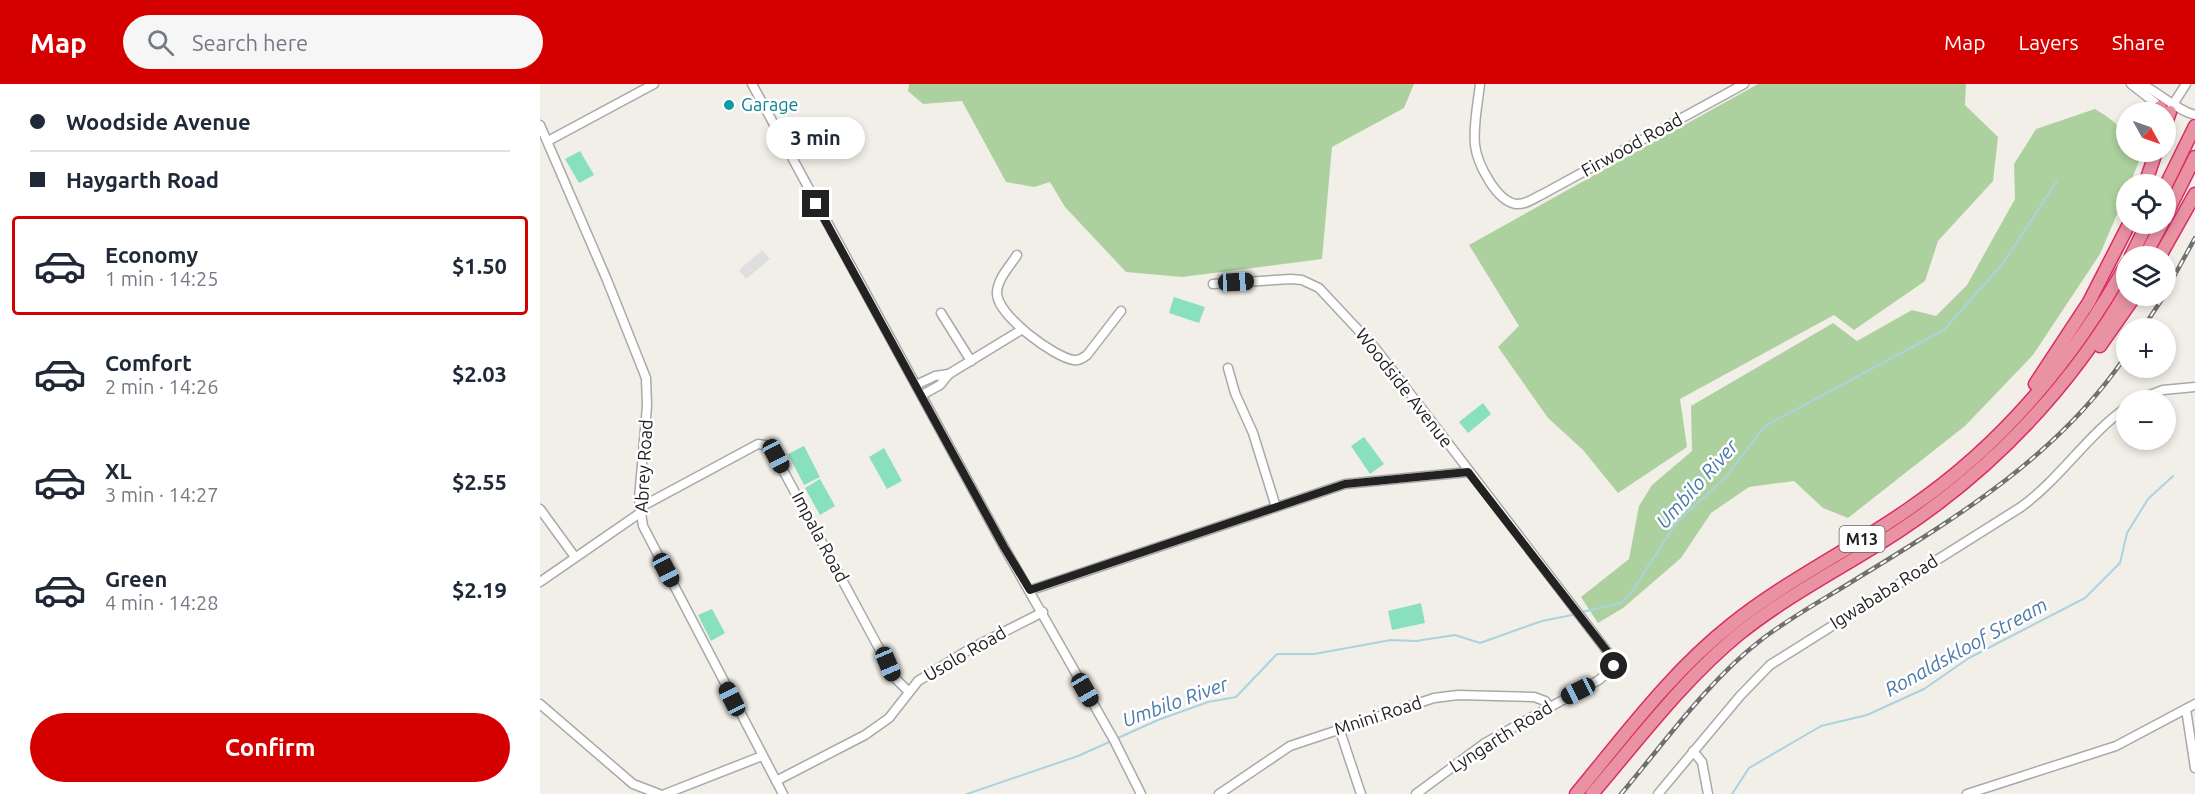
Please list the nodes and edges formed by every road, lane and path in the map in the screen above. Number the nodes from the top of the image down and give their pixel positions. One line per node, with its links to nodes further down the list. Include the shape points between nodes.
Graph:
1 (654, 84): 13 (street)
2 (752, 84): 31 (street)
3 (1480, 84): 4 (street, Firwood Road, via 1477,155 1499,193 1519,204)
4 (1744, 84)
5 (2131, 84): 8 (street)
6 (2141, 84): 9 (street)
7 (2186, 84): 10 (street)
8 (2154, 102)
9 (2158, 102)
10 (2173, 102)
11 (540, 125): 13 (street, Abrey Road)
12 (2195, 126): 15 (highway)
13 (548, 141): 41 (street, Abrey Road, via 646,378)
14 (2195, 157): 17 (highway)
15 (2171, 174)
16 (2195, 194): 19 (highway)
17 (2176, 195)
18 (2124, 234): 37 (highway, via 2070,334)
19 (2166, 246)
20 (1017, 255): 27 (street, via 996,293 1001,309)
21 (2116, 282): 37 (highway, M13, via 2060,365)
22 (1213, 284): 38 (street, Woodside Avenue, via 1291,279 1319,288 1376,349)
23 (2117, 306): 36 (highway, M13, via 2062,384)
24 (2128, 306): 36 (highway, via 2070,385 2040,419)
25 (1121, 311): 27 (street, via 1079,360 1071,360)
26 (941, 313): 28 (street)
27 (1021, 330): 28 (street)
28 (971, 361): 30 (street)
29 (1228, 368): 39 (street)
30 (949, 374): 31 (street); 34 (street, via 940,385)
31 (916, 385): 34 (street)
32 (2195, 387): 33 (street)
33 (2163, 390)
34 (922, 395): 44 (street)
35 (2116, 416): 53 (street, Igwababa Road, via 2039,494 2021,507 1770,665)
36 (2008, 444): 65 (highway, M13, via 1936,506 1777,606 1739,635 1677,693)
37 (1988, 445): 57 (highway, M13, via 1910,509 1730,625 1676,676)
38 (1468, 472): 39 (street, via 1345,484); 46 (street, Woodside Avenue)
39 (1276, 507): 44 (street)
40 (540, 509): 42 (street)
41 (640, 510): 42 (street); 47 (street, Impala Road, via 758,444 770,446 894,678); 54 (street, Abrey Road, via 643,526)
42 (575, 557): 43 (street)
43 (540, 582)
44 (1030, 590): 45 (street)
45 (1043, 612): 47 (street, Usolo Road, via 970,649 918,681); 61 (street)
46 (1617, 664): 50 (street, Lyngarth Road, via 1599,680)
47 (908, 692): 56 (street, Usolo Road, via 881,725)
48 (540, 704): 58 (street, via 633,784)
49 (2195, 704): 51 (street)
50 (1550, 707): 52 (street, Mnini Road, via 1534,697 1448,695); 64 (street, Lyngarth Road, via 1485,743)
51 (2186, 709): 55 (street); 68 (street, via 2116,746)
52 (1339, 728): 62 (street, Mnini Road, via 1284,749); 63 (street)
53 (1693, 751): 66 (street, Igwababa Road); 67 (street, via 1702,762)
54 (762, 756): 56 (street, Abrey Road); 59 (street)
55 (2195, 768)
56 (776, 781): 60 (street, Abrey Road)
57 (1576, 793)
58 (659, 794)
59 (665, 794)
60 (783, 794)
61 (1141, 794)
62 (1219, 794)
63 (1361, 794)
64 (1416, 794)
65 (1592, 794)
66 (1658, 794)
67 (1708, 794)
68 (1968, 794)

